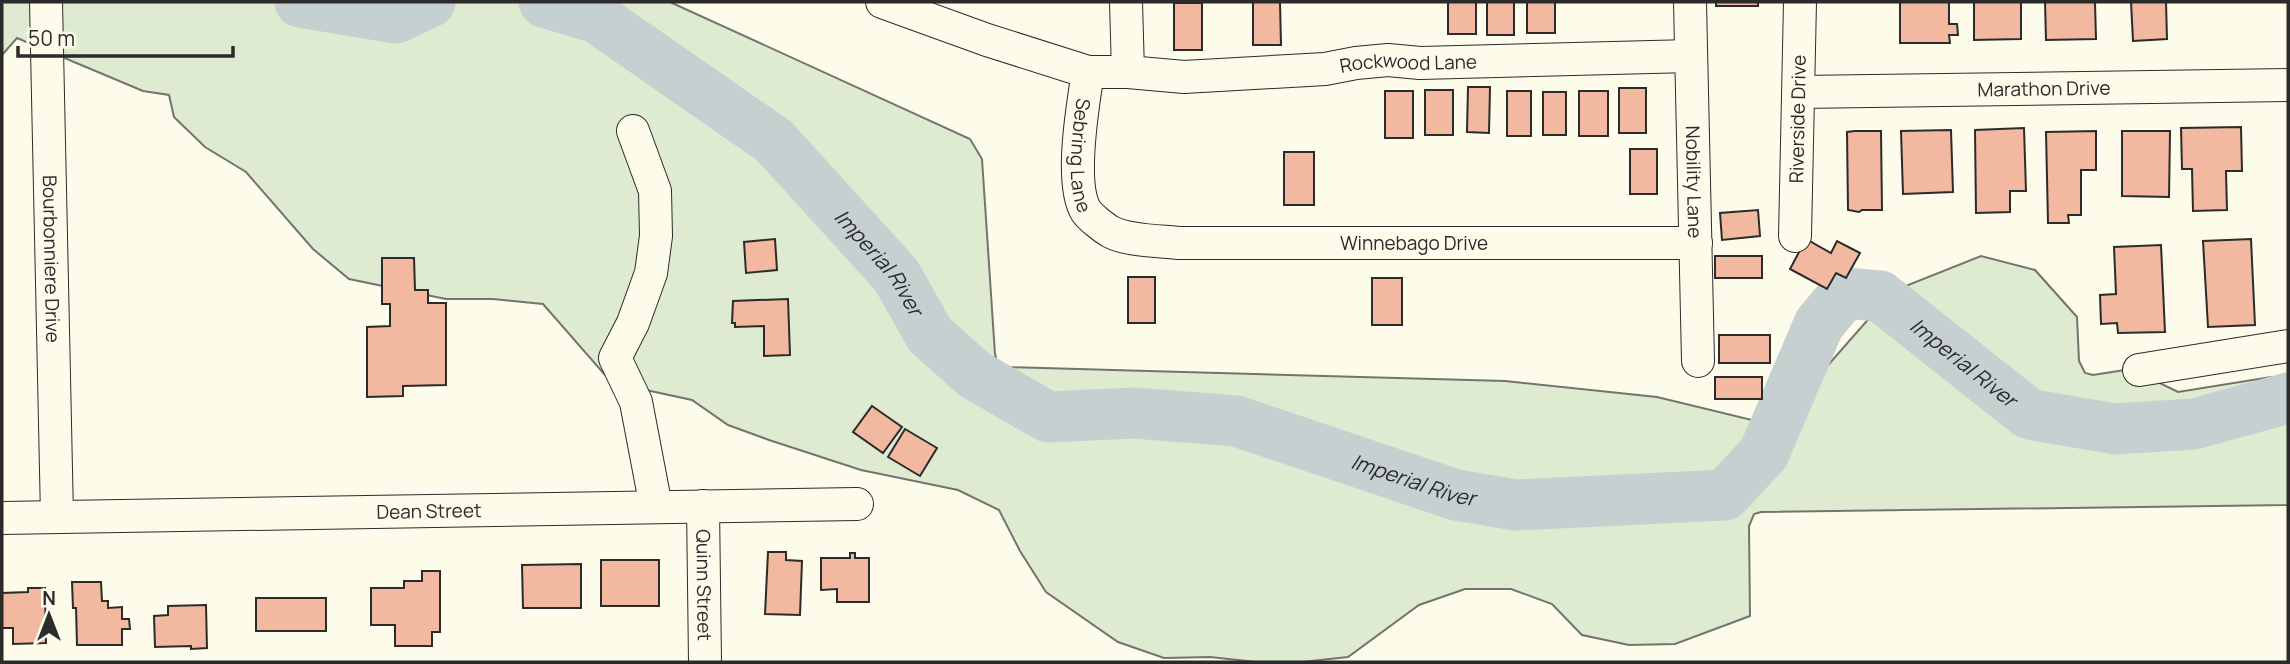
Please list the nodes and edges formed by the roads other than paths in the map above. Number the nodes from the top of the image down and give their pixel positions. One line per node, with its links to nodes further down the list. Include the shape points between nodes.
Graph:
1 (46, 2): 21 (street, Bourbonniere Drive)
2 (882, 2): 7 (street)
3 (1126, 2): 8 (street)
4 (1690, 2): 6 (street, Nobility Lane)
5 (1800, 2): 10 (street, Riverside Drive)
6 (1691, 56): 8 (street, Rockwood Lane, via 1388,60 1325,69 1184,77); 14 (street, Nobility Lane)
7 (1088, 72): 8 (street, Sebring Lane); 13 (street, Sebring Lane, via 1078,181 1086,211 1111,232)
8 (1128, 72)
9 (2288, 85): 10 (street, Marathon Drive)
10 (1799, 92): 12 (street, Riverside Drive)
11 (633, 131): 20 (street, via 655,191 656,236 651,273 615,358 636,402)
12 (1795, 236)
13 (1131, 237): 14 (street, Winnebago Drive, via 1193,243)
14 (1696, 243): 16 (street, Nobility Lane)
15 (2288, 346): 17 (street)
16 (1698, 361)
17 (2139, 370)
18 (857, 504): 19 (street, Dean Street)
19 (703, 506): 20 (street, Dean Street); 23 (street, Quinn Street)
20 (656, 507): 21 (street, Dean Street)
21 (57, 517): 22 (street, Dean Street)
22 (2, 518)
23 (705, 662)

